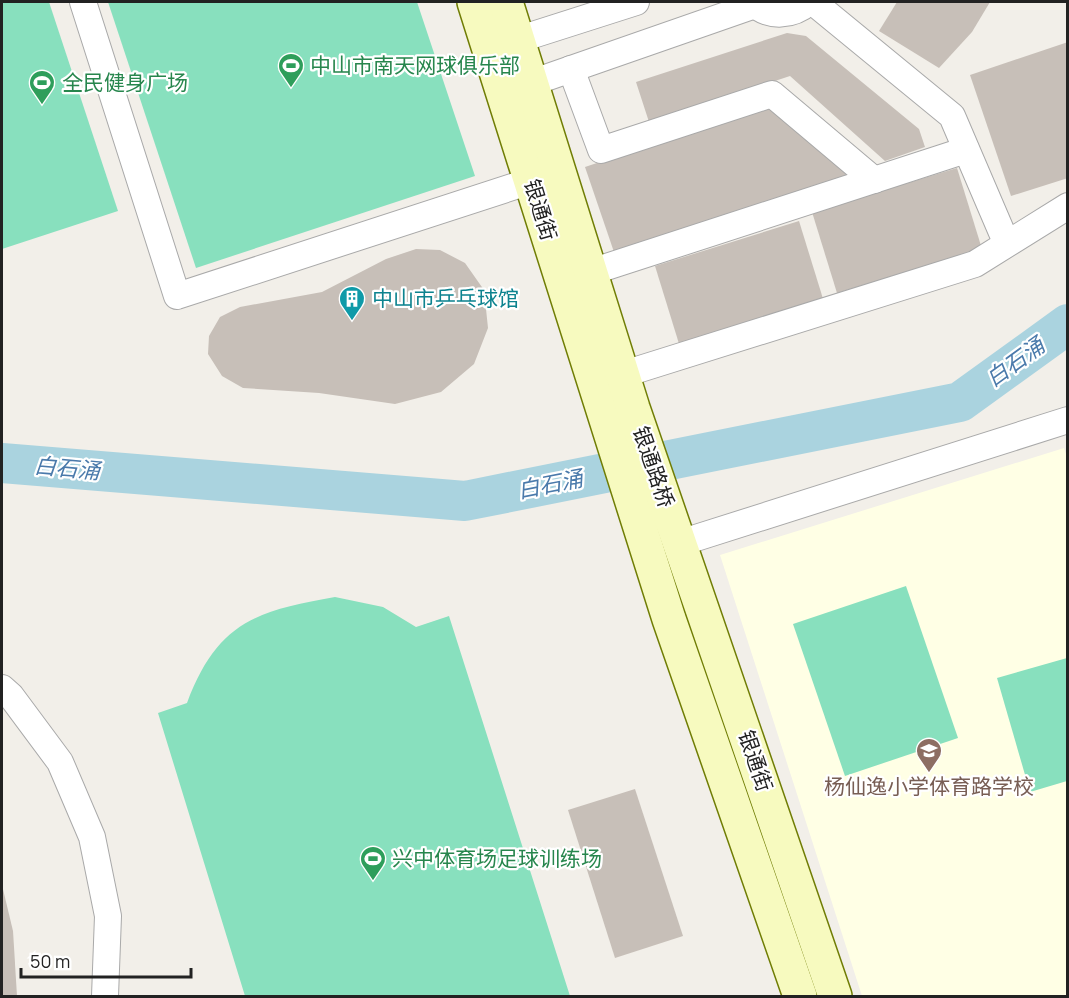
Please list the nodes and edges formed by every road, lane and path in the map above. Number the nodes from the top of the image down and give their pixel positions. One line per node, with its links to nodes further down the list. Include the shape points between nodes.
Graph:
1 (83, 2): 11 (street, via 177,296)
2 (474, 2): 11 (street, 银通街)
3 (506, 2): 7 (street, 银通街)
4 (636, 2): 7 (street)
5 (811, 2): 6 (street, via 790,13 778,14); 10 (street, via 952,116)
6 (754, 3): 8 (street)
7 (518, 40): 9 (street, 银通街)
8 (571, 69): 9 (street); 12 (street, via 601,150 772,94)
9 (531, 83): 11 (street, 银通街)
10 (966, 150): 12 (street); 14 (street)
11 (544, 177): 15 (street, 银通街); 17 (street, 银通街)
12 (874, 180): 15 (street)
13 (1068, 206): 14 (street)
14 (1006, 242): 16 (street, via 975,264)
15 (591, 272): 16 (street, 银通街)
16 (624, 374): 17 (street, 银通街)
17 (619, 414): 19 (street, 银通路桥); 22 (street, 银通路桥, via 642,535)
18 (1068, 420): 19 (street)
19 (677, 534): 23 (street, 银通街)
20 (2, 688): 21 (street, via 60,762 92,837 108,916)
21 (105, 996)
22 (800, 996)
23 (835, 996)

